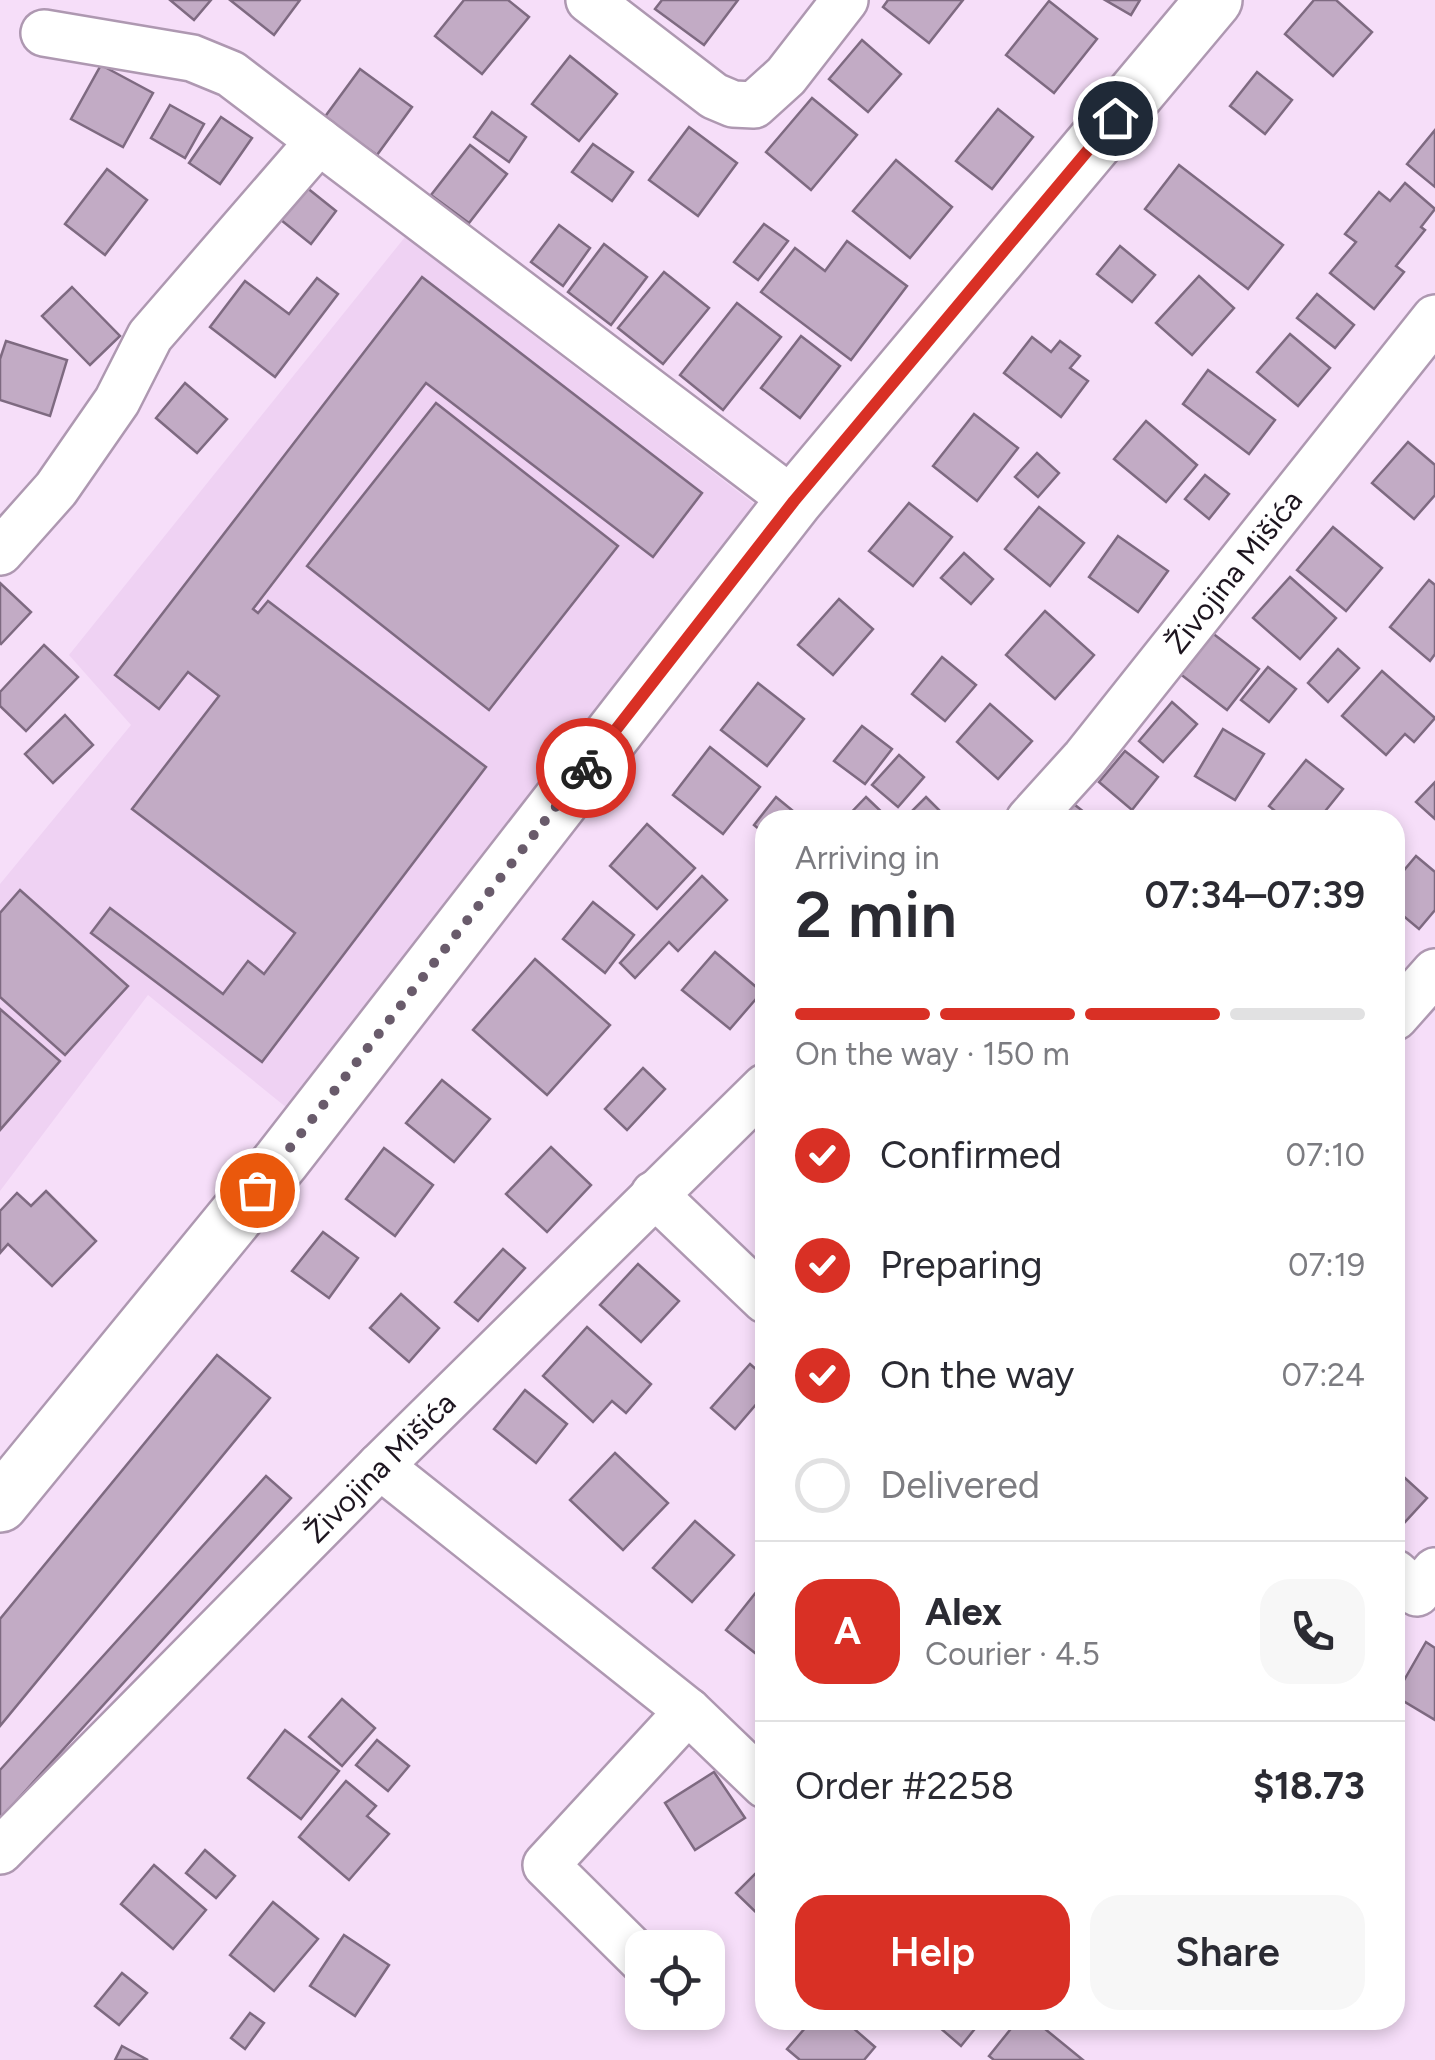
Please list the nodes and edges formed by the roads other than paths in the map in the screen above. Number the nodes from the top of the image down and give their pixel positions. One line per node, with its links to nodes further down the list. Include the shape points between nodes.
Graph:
1 (589, 0): 2 (street, via 714,96 754,105 786,76)
2 (845, 0)
3 (1214, 0): 7 (street)
4 (44, 33): 5 (street, via 192,58 232,74)
5 (319, 141): 7 (street); 8 (street, via 150,336 117,402 56,489)
6 (1435, 318): 9 (street, Živojina Mišića)
7 (794, 501): 16 (street, via 281,1161)
8 (0, 552)
9 (1037, 810)
10 (1435, 972): 11 (street)
11 (1405, 1006)
12 (755, 1097): 13 (street, Živojina Mišića)
13 (654, 1194): 14 (street); 15 (street, Živojina Mišića)
14 (755, 1290)
15 (380, 1466): 19 (street); 21 (street, Živojina Mišića)
16 (0, 1504)
17 (1435, 1571): 18 (street, via 1417,1593)
18 (1405, 1582)
19 (688, 1710): 20 (street); 22 (street, via 546,1865)
20 (755, 1775)
21 (0, 1851)
22 (625, 1943)

